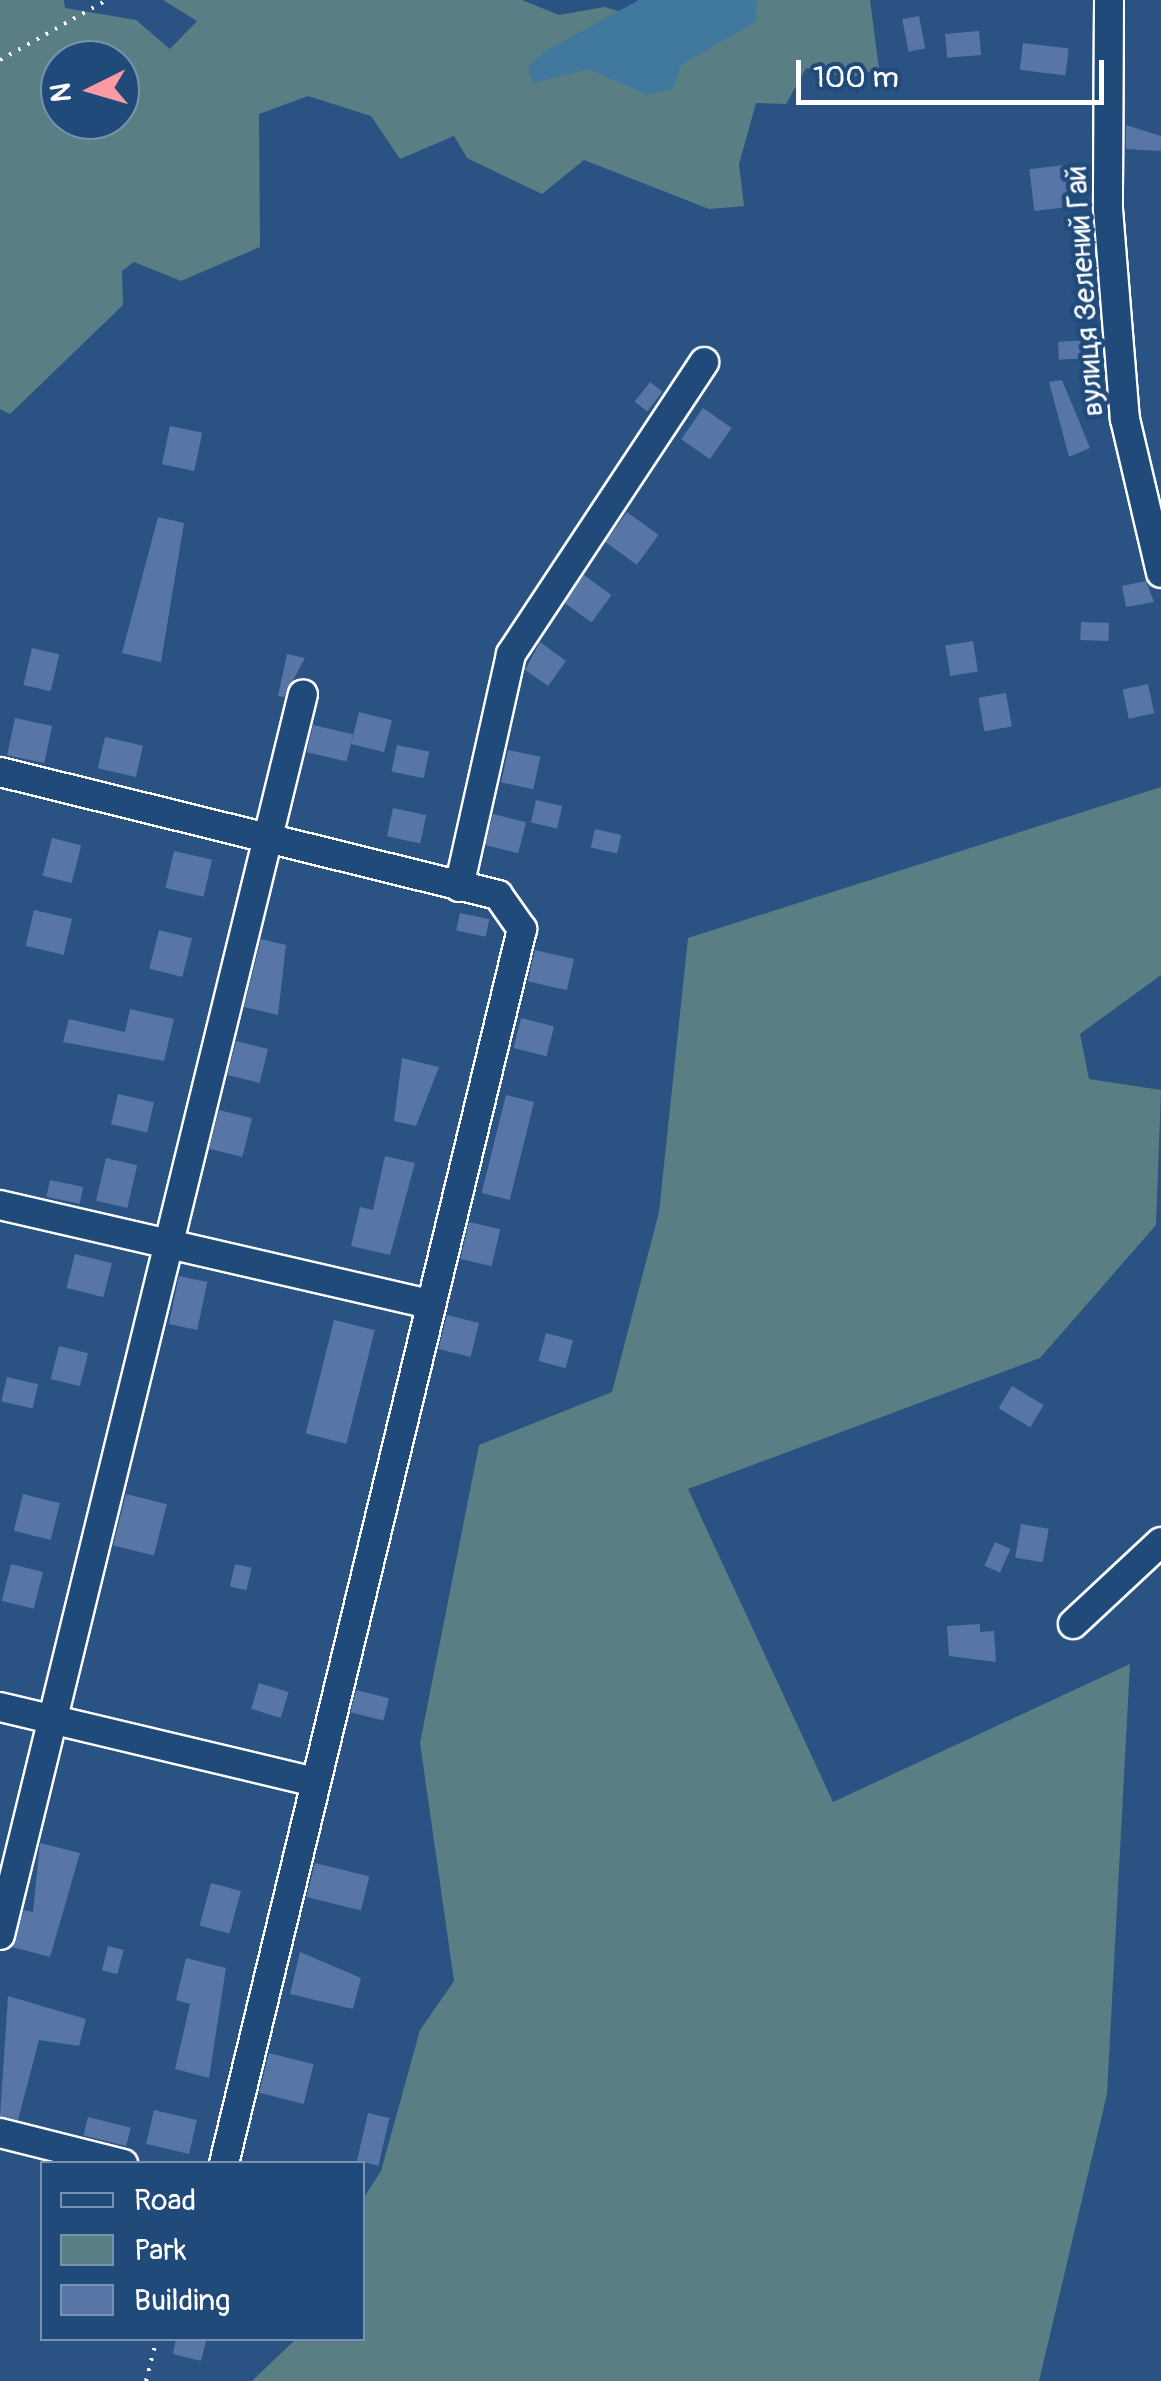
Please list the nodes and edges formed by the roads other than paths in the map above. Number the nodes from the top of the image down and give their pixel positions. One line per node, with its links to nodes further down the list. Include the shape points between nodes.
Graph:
1 (1109, 0): 3 (street, вулиця Зелений Гай, via 1108,209 1125,419)
2 (704, 362): 7 (street, via 511,654)
3 (1161, 573)
4 (303, 694): 6 (street)
5 (0, 772): 6 (street)
6 (269, 834): 7 (street); 9 (street)
7 (459, 887): 10 (street, via 498,894 522,929)
8 (0, 1205): 9 (street)
9 (169, 1244): 10 (street); 14 (street)
10 (426, 1303): 15 (street)
11 (1161, 1542): 12 (street)
12 (1073, 1624)
13 (0, 1707): 14 (street)
14 (52, 1720): 15 (street); 16 (street)
15 (314, 1782): 19 (street)
16 (0, 1935)
17 (0, 2134): 18 (street)
18 (111, 2161)
19 (225, 2161)

